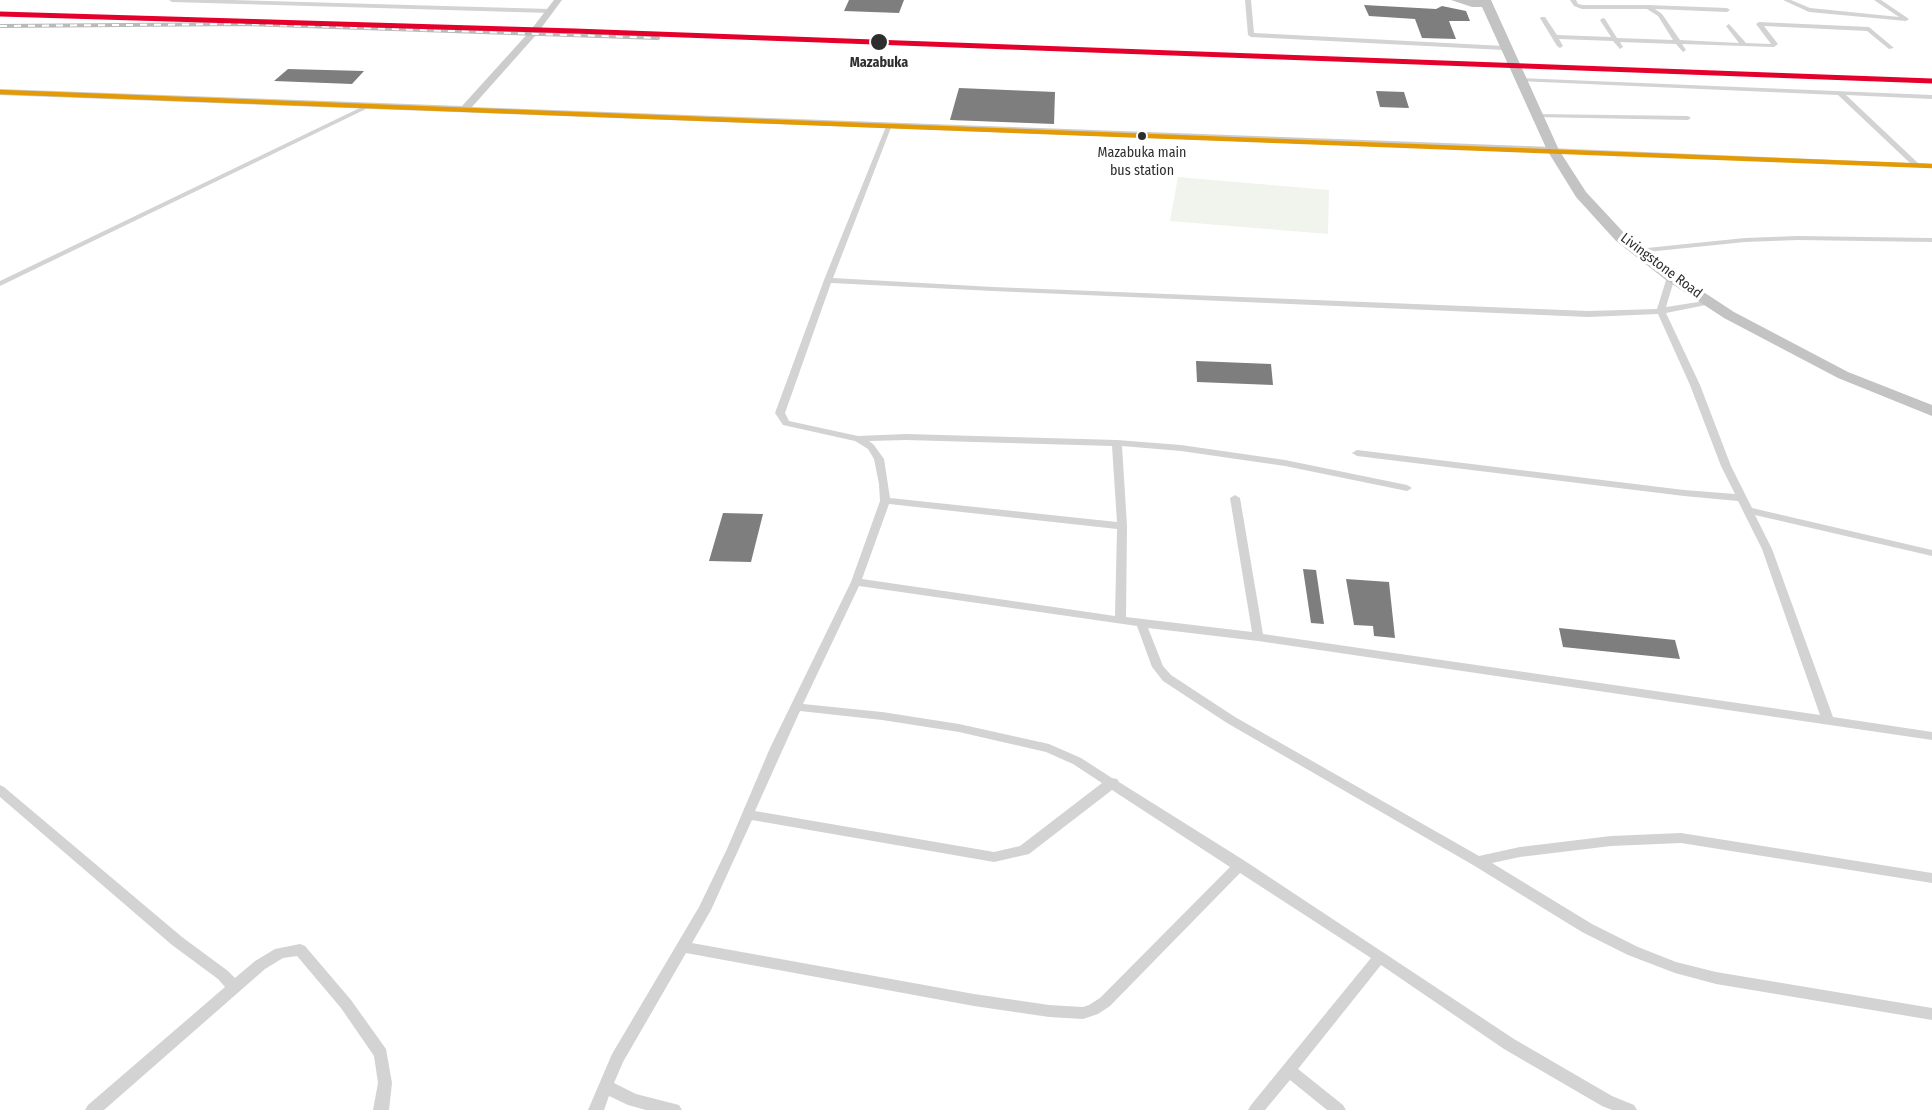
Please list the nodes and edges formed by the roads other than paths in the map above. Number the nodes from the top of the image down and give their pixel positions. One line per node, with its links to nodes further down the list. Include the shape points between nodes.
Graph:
1 (171, 0): 10 (street)
2 (558, 0): 16 (main road)
3 (1248, 0): 26 (street, via 1251,35)
4 (1445, 0): 5 (highway, Livingstone Road)
5 (1457, 0): 12 (highway, Livingstone Road)
6 (1573, 0): 13 (street, via 1582,7)
7 (1619, 0): 13 (street)
8 (1786, 0): 9 (street, via 1809,10 1906,19)
9 (1877, 0)
10 (262, 1): 16 (street)
11 (1486, 1): 12 (highway, Livingstone Road); 17 (highway, Livingstone Road)
12 (1472, 4): 17 (highway, Livingstone Road)
13 (1626, 8): 14 (street)
14 (1648, 8): 15 (street); 23 (street, via 1660,15)
15 (1727, 10)
16 (550, 11): 35 (main road)
17 (1489, 16): 26 (highway, Livingstone Road)
18 (1544, 18): 21 (street)
19 (1603, 20): 22 (street)
20 (1729, 26): 24 (street)
21 (1555, 37): 22 (street); 25 (street)
22 (1616, 39): 23 (street); 27 (street)
23 (1677, 41): 24 (street); 29 (street)
24 (1744, 45): 28 (street, via 1775,44 1760,24 1869,28)
25 (1560, 46)
26 (1504, 48): 30 (highway, Livingstone Road)
27 (1620, 48)
28 (1891, 48)
29 (1683, 50)
30 (1520, 80): 32 (street); 36 (highway, Livingstone Road)
31 (0, 92): 34 (main road)
32 (1841, 94): 33 (street); 40 (street)
33 (1932, 97)
34 (366, 107): 35 (main road); 46 (street)
35 (464, 110): 38 (main road)
36 (1536, 116): 37 (street); 39 (highway, Livingstone Road)
37 (1688, 118)
38 (889, 125): 39 (main road); 45 (street)
39 (1552, 150): 40 (street); 43 (highway, Livingstone Road, via 1600,217)
40 (1916, 165): 41 (street)
41 (1932, 166)
42 (1932, 240): 43 (street, via 1787,238)
43 (1637, 251): 44 (highway, Livingstone Road)
44 (1671, 277): 47 (highway, Livingstone Road); 48 (street)
45 (828, 279): 48 (street, via 1392,307 1588,314); 50 (street, via 780,413 786,423 794,426)
46 (0, 284)
47 (1708, 302): 48 (street); 49 (highway, Livingstone Road, via 1844,375)
48 (1661, 311): 55 (street)
49 (1932, 411)
50 (858, 439): 51 (street, via 906,436); 56 (street, via 871,447 879,459)
51 (1117, 443): 53 (street, via 1236,455); 58 (street)
52 (1357, 453): 55 (street)
53 (1407, 488)
54 (1235, 498): 63 (street)
55 (1741, 498): 57 (street)
56 (885, 501): 58 (street); 60 (street)
57 (1750, 511): 59 (street); 65 (street)
58 (1122, 526): 61 (street)
59 (1932, 553)
60 (856, 582): 61 (street); 64 (street)
61 (1120, 619): 62 (street)
62 (1141, 623): 63 (street); 70 (street, via 1158,667 1167,678 1231,720)
63 (1258, 637): 65 (street)
64 (797, 707): 67 (street, via 882,716 1016,740 1077,760); 69 (street)
65 (1828, 720): 66 (street)
66 (1932, 736)
67 (1113, 782): 69 (street, via 1024,850 993,857); 71 (street)
68 (0, 790): 75 (street)
69 (749, 815): 73 (street)
70 (1478, 861): 72 (street, via 1580,845 1681,838); 76 (street, via 1587,928 1675,967 1716,978)
71 (1240, 865): 73 (street, via 1105,1002 1083,1013 974,1000); 74 (street)
72 (1932, 878)
73 (682, 947): 78 (street)
74 (1380, 957): 77 (street); 85 (street, via 1509,1044 1606,1101)
75 (234, 987): 79 (street); 80 (street, via 272,956 300,950 346,1004 381,1054 386,1083)
76 (1932, 1014)
77 (1290, 1071): 83 (street); 84 (street)
78 (605, 1086): 81 (street); 82 (street, via 633,1100)
79 (93, 1110)
80 (381, 1110)
81 (596, 1110)
82 (674, 1110)
83 (1256, 1110)
84 (1338, 1110)
85 (1629, 1110)

